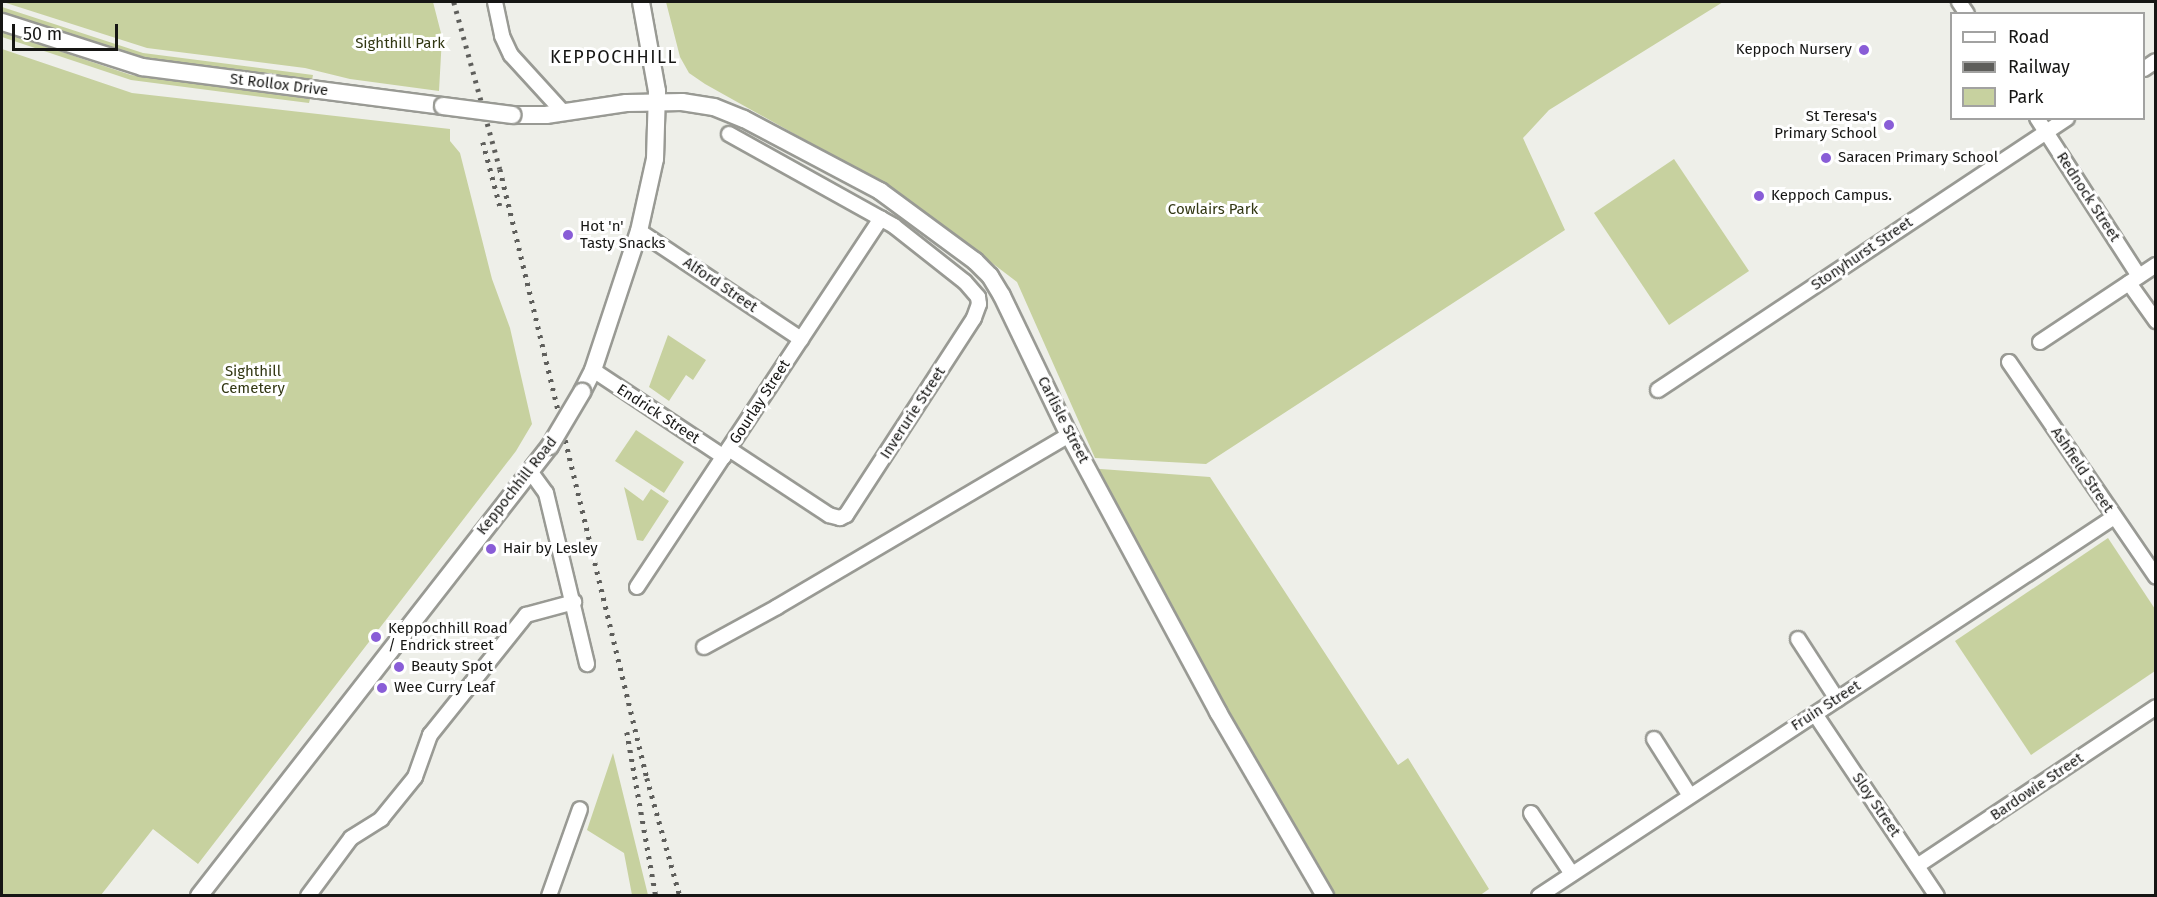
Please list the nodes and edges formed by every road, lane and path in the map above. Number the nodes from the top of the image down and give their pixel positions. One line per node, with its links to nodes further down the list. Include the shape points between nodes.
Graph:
1 (495, 2): 5 (street, via 502,36 511,55)
2 (641, 2): 4 (street, Keppochhill Road)
3 (2, 22): 5 (street, St Rollox Drive, bridge, via 142,67 512,115)
4 (657, 102): 5 (street, Carlisle Street); 11 (street, Keppochhill Road, via 655,159); 20 (street, Carlisle Street, via 708,105 744,119 880,191 975,261 1002,296)
5 (563, 112)
6 (2038, 120): 8 (street, Rednock Street)
7 (2064, 120): 8 (street, Stonyhurst Street)
8 (2046, 132): 13 (street, Rednock Street); 19 (street, Stonyhurst Street)
9 (729, 134): 10 (street)
10 (881, 218): 15 (street, Gourlay Street); 24 (street, Inverurie Street, via 965,282 979,304 974,318 851,510)
11 (639, 231): 15 (street, Alford Street); 18 (street, Keppochhill Road)
12 (2156, 265): 13 (street)
13 (2134, 280): 14 (street, Rednock Street); 16 (street)
14 (2156, 321)
15 (801, 339): 21 (street, Gourlay Street)
16 (2040, 342)
17 (2009, 362): 23 (street, Ashfield Street)
18 (593, 370): 21 (street, Endrick Street); 22 (street, Keppochhill Road, bridge, via 550,446)
19 (1658, 390)
20 (1069, 435): 29 (street); 43 (street, Carlisle Street, via 1218,712)
21 (726, 453): 24 (street, Endrick Street); 26 (street, Gourlay Street)
22 (530, 471): 27 (street, via 546,493); 40 (street, Keppochhill Road)
23 (2114, 517): 25 (street, Ashfield Street); 31 (street, Fruin Street)
24 (840, 518)
25 (2156, 577)
26 (637, 587)
27 (574, 602): 30 (street); 41 (street, via 526,615 430,735 415,777 381,819 351,838)
28 (1798, 639): 31 (street)
29 (704, 647)
30 (587, 661)
31 (1837, 699): 33 (street, Fruin Street)
32 (2156, 707): 38 (street, Bardowie Street)
33 (1815, 714): 35 (street, Fruin Street); 38 (street, Sloy Street)
34 (1654, 740): 35 (street)
35 (1690, 796): 39 (street, Fruin Street)
36 (580, 809): 42 (street)
37 (1531, 813): 39 (street)
38 (1917, 866): 45 (street, Sloy Street)
39 (1572, 874): 44 (street, Fruin Street)
40 (202, 894)
41 (308, 896)
42 (549, 896)
43 (1325, 896)
44 (1539, 896)
45 (1937, 896)

